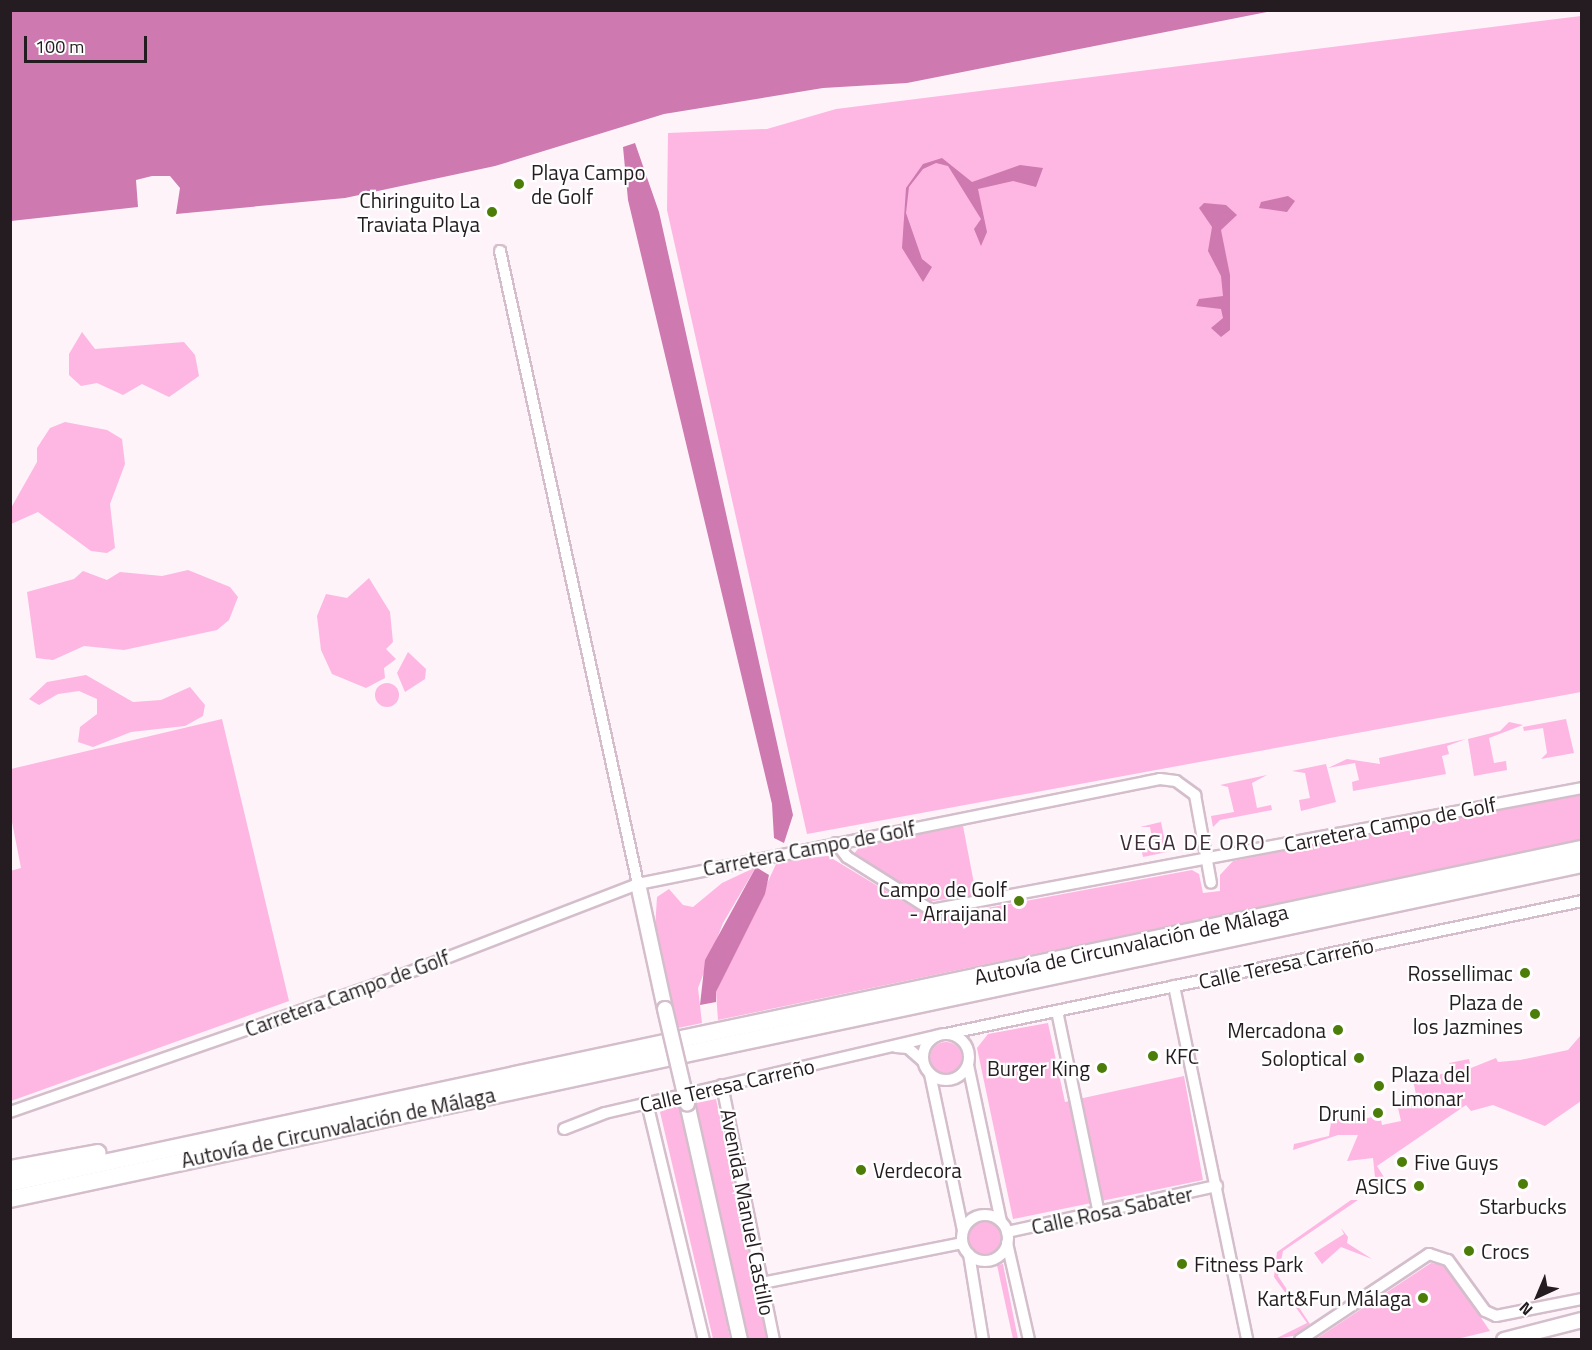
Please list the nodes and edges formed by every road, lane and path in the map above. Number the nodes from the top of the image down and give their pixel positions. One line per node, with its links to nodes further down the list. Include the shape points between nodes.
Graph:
1 (500, 250): 8 (street)
2 (1581, 788): 5 (street, Carretera Campo de Golf)
3 (836, 843): 5 (street, via 847,857 931,910); 5 (street, Carretera Campo de Golf, via 1160,779 1176,781 1195,795); 8 (street, Carretera Campo de Golf)
4 (1581, 849): 6 (highway, Autovía de Circunvalación de Málaga, via 683,1047)
5 (1208, 859): 7 (street)
6 (1581, 864)
7 (1211, 883)
8 (638, 884): 21 (street, Carretera Campo de Golf, via 389,980); 40 (main road, Avenida Manuel Castillo, bridge)
9 (1581, 901): 10 (street, Calle Teresa Carreño)
10 (1174, 986): 11 (street, Calle Teresa Carreño); 27 (street)
11 (1057, 1011): 12 (street, Calle Teresa Carreño); 30 (street)
12 (991, 1024): 13 (street, Calle Teresa Carreño); 15 (street, via 979,1031)
13 (941, 1035): 14 (street, Calle Teresa Carreño); 15 (street, via 959,1038); 16 (street, via 926,1046)
14 (892, 1047): 16 (street, via 908,1048); 19 (street, Calle Teresa Carreño)
15 (968, 1049): 17 (street)
16 (923, 1061): 18 (street)
17 (968, 1065): 18 (street, via 952,1080); 32 (street)
18 (930, 1074): 31 (street)
19 (722, 1085): 20 (street, Calle Teresa Carreño); 35 (street, Avenida Manuel Castillo)
20 (647, 1103): 22 (street, Calle Teresa Carreño); 39 (street)
21 (10, 1112)
22 (564, 1129)
23 (173, 1145): 24 (highway, Autovía de Circunvalación de Málaga, via 665,1050); 25 (highway); 26 (highway, Autovía de Circunvalación de Málaga)
24 (143, 1168): 28 (highway, Autovía de Circunvalación de Málaga); 29 (highway, via 128,1178)
25 (10, 1169)
26 (10, 1183)
27 (1217, 1186): 30 (street, Calle Rosa Sabater); 38 (street)
28 (10, 1199)
29 (10, 1209)
30 (1100, 1213): 32 (street, Calle Rosa Sabater)
31 (963, 1230): 32 (street, via 980,1215); 33 (street)
32 (1005, 1232): 34 (street, via 988,1260); 43 (street)
33 (962, 1243): 34 (street); 35 (street)
34 (969, 1254): 42 (street)
35 (762, 1283): 41 (street, Avenida Manuel Castillo)
36 (1581, 1299): 44 (street, via 1496,1316 1479,1304 1448,1260 1429,1254)
37 (1581, 1320): 45 (main road)
38 (1249, 1337)
39 (704, 1340)
40 (740, 1340)
41 (774, 1340)
42 (983, 1340)
43 (1029, 1340)
44 (1299, 1340)
45 (1504, 1340)

